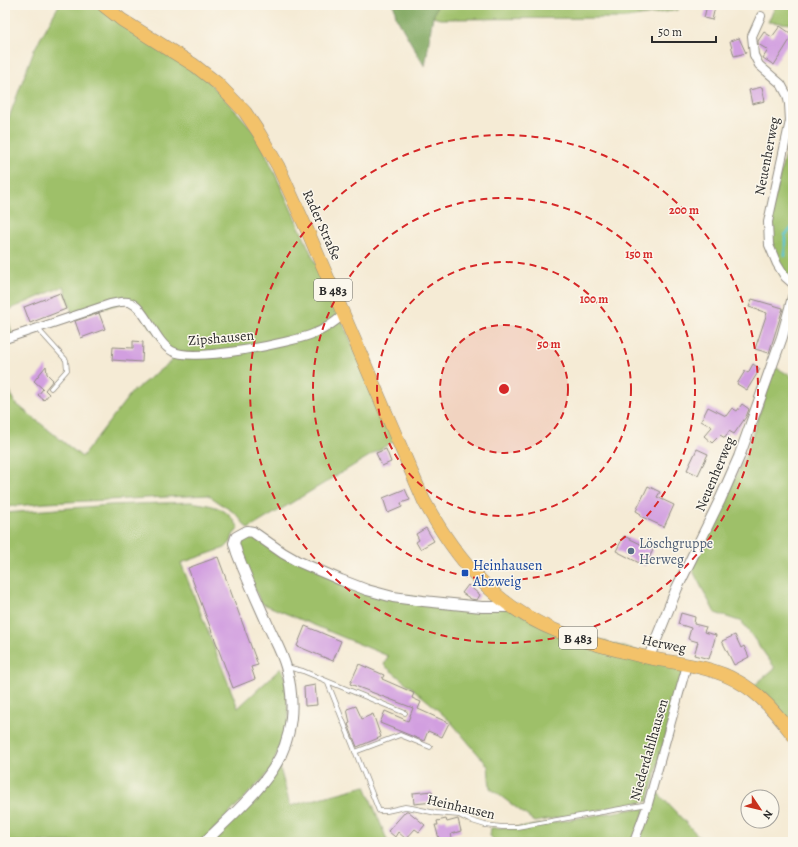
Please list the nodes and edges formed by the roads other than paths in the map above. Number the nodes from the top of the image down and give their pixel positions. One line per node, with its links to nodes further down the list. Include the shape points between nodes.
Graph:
1 (103, 5): 5 (main road, Rader Straße / B 483, via 205,73 245,112 278,166)
2 (761, 16): 3 (street, Neuenherweg, via 752,36 754,55 759,65 781,84 790,104 790,121 768,222 769,245 785,277)
3 (793, 284)
4 (793, 296): 10 (street, Neuenherweg, via 782,337 739,457)
5 (343, 315): 6 (street, Zipshausen, via 317,333 300,339 263,347 192,355 173,352 166,347 137,306 130,302 110,304); 9 (main road, Rader Straße / B 483, via 424,501 442,532 478,579)
6 (38, 328): 7 (street, Zipshausen); 8 (lane, via 66,360 67,370)
7 (5, 339)
8 (51, 388)
9 (513, 607): 10 (main road, Herweg / B 483, via 556,631); 12 (street, via 482,608 380,594 308,567 253,532 247,531 236,537 234,543 237,554)
10 (649, 657): 11 (main road, Herweg / B 483)
11 (687, 665): 15 (main road, Herweg / B 483, via 726,675 750,689 772,708); 18 (street, Niederdahlhausen)
12 (286, 667): 13 (lane); 19 (street, via 291,689 291,720 280,758 258,788)
13 (327, 681): 14 (lane); 17 (lane, Heinhausen)
14 (405, 713)
15 (793, 735)
16 (430, 746): 17 (lane, via 400,735)
17 (355, 752): 18 (lane, Heinhausen, via 379,811 405,807 458,815 485,825 502,827 522,826)
18 (648, 804): 20 (street, Niederdahlhausen)
19 (205, 842)
20 (634, 842)

